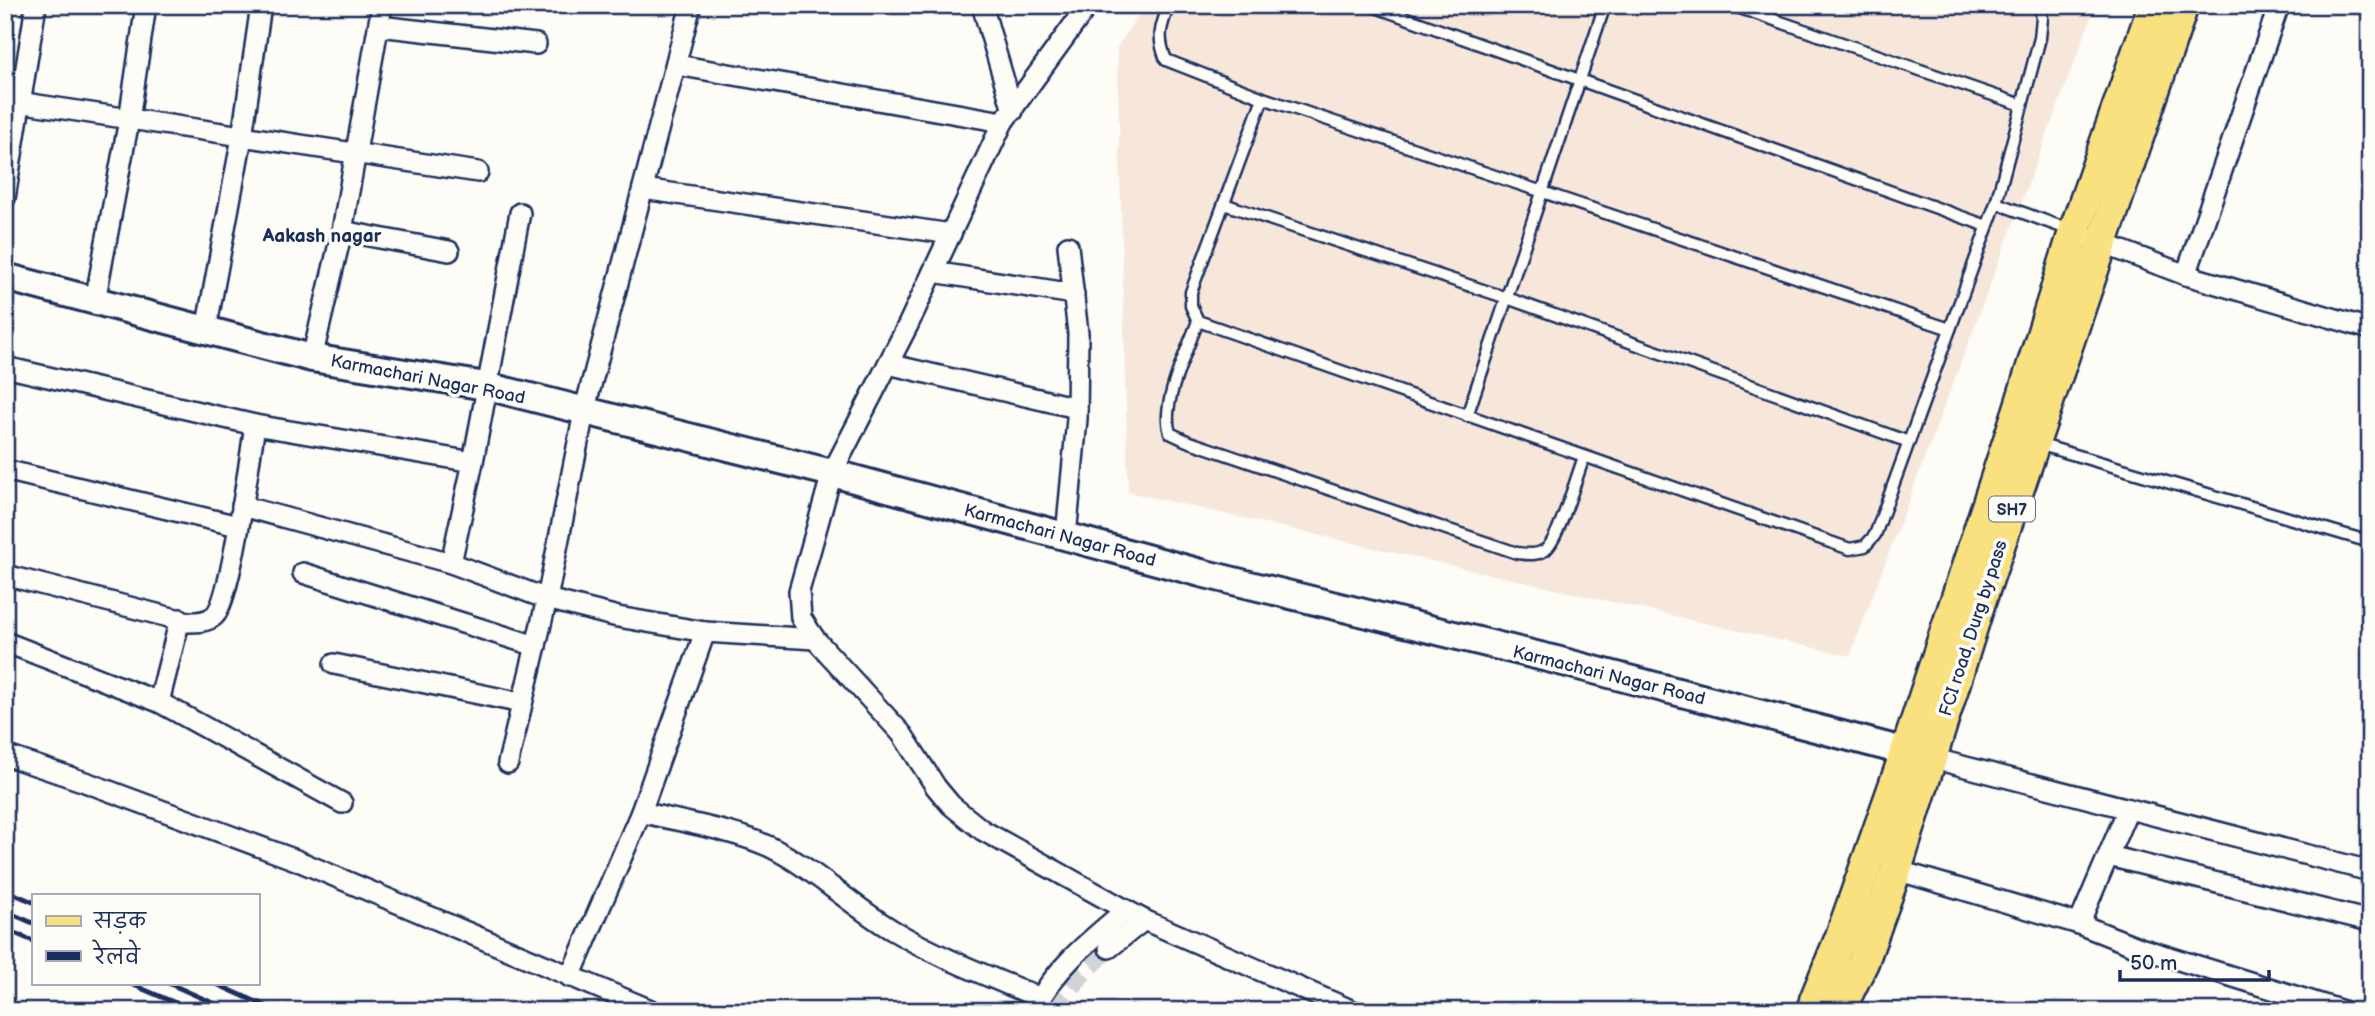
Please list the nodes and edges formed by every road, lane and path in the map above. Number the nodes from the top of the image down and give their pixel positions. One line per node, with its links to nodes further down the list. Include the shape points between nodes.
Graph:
1 (36, 5): 21 (street)
2 (146, 5): 24 (street)
3 (261, 5): 25 (street)
4 (382, 5): 16 (street, Karmachari Nagar Road)
5 (691, 5): 18 (street)
6 (982, 5): 23 (street)
7 (1088, 5): 23 (street)
8 (1169, 5): 20 (lane, via 1160,29 1166,60)
9 (1370, 5): 19 (lane)
10 (1605, 5): 19 (lane)
11 (1731, 5): 22 (lane)
12 (2039, 5): 22 (lane, via 2040,38)
13 (2154, 5): 36 (main road, FCI road, Durg by pass / SH7)
14 (2183, 5): 38 (main road, FCI road, Durg by pass / SH7)
15 (2279, 5): 42 (street)
16 (379, 26): 17 (street); 26 (street, Karmachari Nagar Road)
17 (536, 44)
18 (677, 65): 23 (street); 28 (street)
19 (1580, 81): 29 (lane); 34 (lane)
20 (1263, 98): 29 (lane); 32 (lane)
21 (13, 102): 24 (street); 30 (street)
22 (2022, 105): 31 (lane)
23 (1008, 117): 37 (street)
24 (129, 120): 25 (street); 46 (street)
25 (242, 137): 26 (street); 50 (street)
26 (356, 155): 27 (street); 35 (street, Karmachari Nagar Road)
27 (478, 172)
28 (643, 189): 37 (street); 56 (street)
29 (1542, 192): 45 (lane); 48 (lane)
30 (5, 198)
31 (1996, 203): 34 (lane); 36 (lane)
32 (1224, 204): 45 (lane); 47 (lane, via 1191,292)
33 (520, 213): 54 (street)
34 (1987, 226): 48 (lane)
35 (342, 231): 40 (street); 51 (street, Karmachari Nagar Road)
36 (2074, 232): 38 (street); 59 (main road, FCI road, Durg by pass / SH7)
37 (951, 234): 41 (street)
38 (2103, 244): 42 (street); 59 (main road, FCI road, Durg by pass / SH7)
39 (1068, 246): 44 (street)
40 (449, 251)
41 (933, 272): 44 (street); 52 (street)
42 (2186, 275): 49 (street)
43 (5, 277): 46 (street)
44 (1074, 294): 55 (street)
45 (1507, 298): 57 (lane); 60 (lane)
46 (95, 301): 50 (street)
47 (1198, 321): 57 (lane); 61 (lane, via 1167,406 1170,433 1187,442 1532,555 1546,550 1555,536)
48 (1950, 329): 60 (lane)
49 (2370, 329)
50 (206, 330): 51 (street)
51 (312, 358): 54 (street, Karmachari Nagar Road)
52 (888, 364): 55 (street); 64 (street)
53 (5, 367): 58 (street)
54 (486, 386): 56 (street, Karmachari Nagar Road); 62 (street)
55 (1077, 408): 67 (street)
56 (584, 412): 64 (street, Karmachari Nagar Road); 72 (street)
57 (1467, 416): 61 (lane)
58 (256, 425): 62 (street); 65 (street)
59 (2023, 439): 68 (lane); 82 (main road, FCI road, Durg by pass / SH7)
60 (1909, 442): 61 (lane, via 1875,535 1865,546 1850,549)
61 (1584, 457)
62 (473, 462): 69 (street)
63 (5, 470): 66 (street)
64 (832, 474): 67 (street, Karmachari Nagar Road); 75 (street, via 799,590 801,618)
65 (242, 506): 66 (street); 69 (street)
66 (239, 526): 73 (street, via 220,609 203,622)
67 (1066, 536): 82 (street, Karmachari Nagar Road)
68 (2370, 542)
69 (451, 563): 72 (street)
70 (303, 573): 77 (street)
71 (5, 575): 73 (street)
72 (547, 599): 74 (street); 77 (street)
73 (180, 619): 79 (street)
74 (705, 632): 75 (street); 86 (street)
75 (814, 639): 90 (street, via 902,734 951,805 982,830)
76 (5, 642): 79 (street)
77 (536, 646): 80 (street)
78 (334, 664): 80 (street)
79 (159, 702): 84 (street)
80 (522, 703): 83 (street)
81 (5, 755): 95 (street, via 296,860)
82 (1919, 755): 85 (street); 88 (main road, FCI road, Durg by pass / SH7); 99 (main road, FCI road, Durg by pass / SH7)
83 (508, 763)
84 (342, 803)
85 (2128, 809): 87 (street); 89 (street)
86 (641, 812): 95 (street); 96 (street, via 769,847 896,932)
87 (2109, 856): 92 (street); 93 (street)
88 (1896, 870): 93 (street); 100 (main road, FCI road, Durg by pass / SH7, via 1863,962)
89 (2370, 871)
90 (1126, 910): 91 (street); 96 (street, via 1073,955)
91 (1144, 920): 94 (street); 98 (street)
92 (2370, 921)
93 (2079, 923): 101 (street, via 2140,948)
94 (1109, 948)
95 (570, 977): 97 (street)
96 (1037, 1004)
97 (653, 1011)
98 (1353, 1011)
99 (1813, 1011)
100 (1839, 1011)
101 (2343, 1011)

